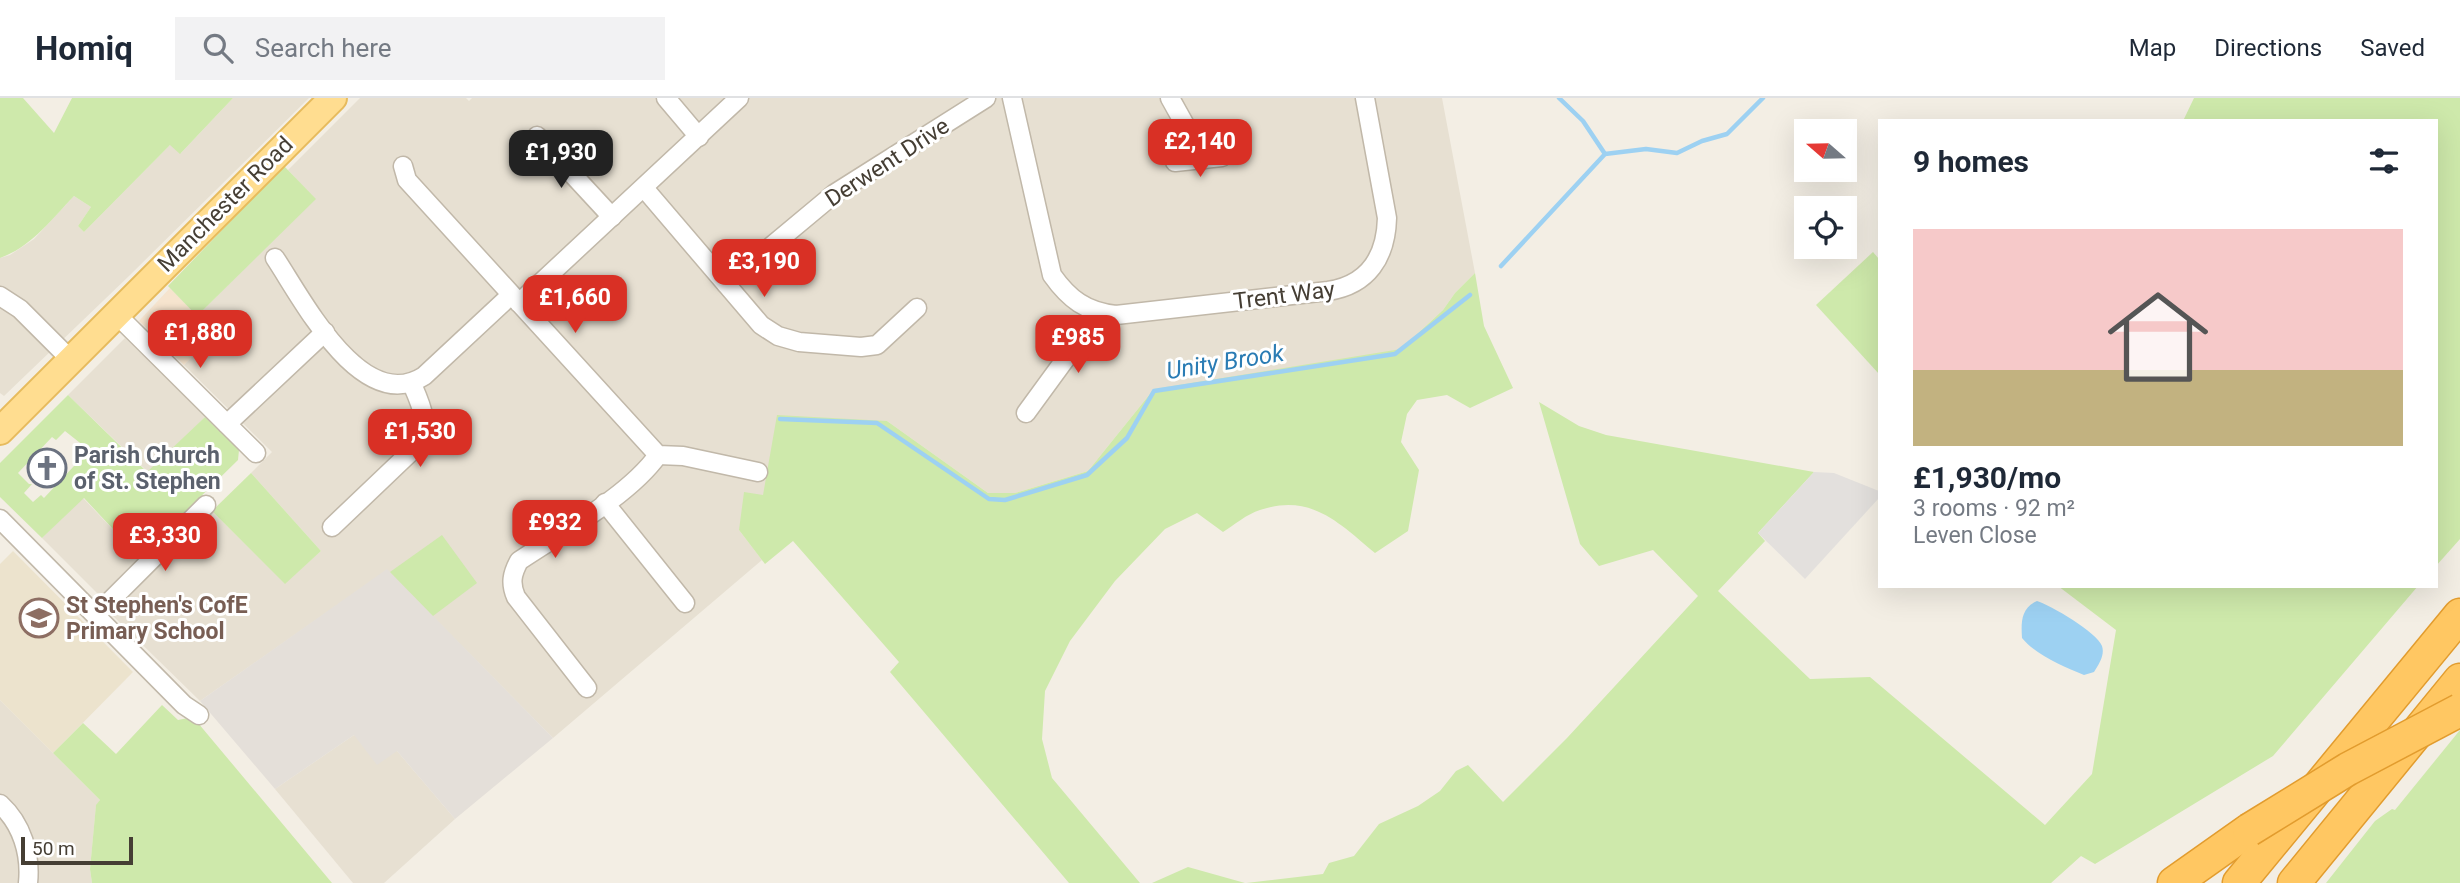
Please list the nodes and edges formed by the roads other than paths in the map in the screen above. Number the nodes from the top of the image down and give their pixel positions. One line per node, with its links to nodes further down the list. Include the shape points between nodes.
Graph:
1 (333, 98): 20 (main road, Manchester Road)
2 (666, 98): 9 (street)
3 (739, 98): 9 (street)
4 (986, 98): 15 (street, Derwent Drive, via 834,194)
5 (1012, 98): 19 (street, Trent Way, via 1052,275 1080,306)
6 (1170, 98): 10 (street, via 1213,158)
7 (1365, 98): 19 (street, Trent Way, via 1387,237 1381,255 1359,280 1328,291 1116,315)
8 (537, 136): 13 (street)
9 (699, 137): 12 (street)
10 (1175, 162)
11 (403, 166): 17 (street, via 407,180)
12 (645, 188): 13 (street); 15 (street)
13 (612, 217): 17 (street)
14 (275, 258): 21 (street)
15 (726, 284): 18 (street, via 761,325 799,342 877,345)
16 (0, 296): 22 (street, via 20,309)
17 (515, 299): 23 (street); 28 (street, via 595,378)
18 (917, 308)
19 (1099, 313): 24 (street)
20 (116, 314): 22 (main road, Manchester Road); 25 (street)
21 (324, 332): 23 (street, via 361,373 385,383); 25 (street)
22 (71, 360): 26 (main road, Manchester Road)
23 (412, 384): 33 (street, via 425,421 417,446)
24 (1027, 414)
25 (227, 424): 27 (street)
26 (0, 430)
27 (257, 453)
28 (658, 455): 29 (street, via 683,456); 30 (street)
29 (757, 475)
30 (605, 503): 34 (street); 38 (street, via 519,561 511,586)
31 (206, 505): 35 (street)
32 (0, 519): 35 (street)
33 (340, 519)
34 (687, 601)
35 (96, 615): 40 (street)
36 (2460, 615): 44 (highway)
37 (2460, 680): 45 (highway)
38 (586, 689)
39 (2460, 710): 43 (highway, bridge, via 2348,769)
40 (198, 715)
41 (0, 804): 42 (street, via 24,840)
42 (28, 883)
43 (2174, 883)
44 (2239, 883)
45 (2294, 883)

